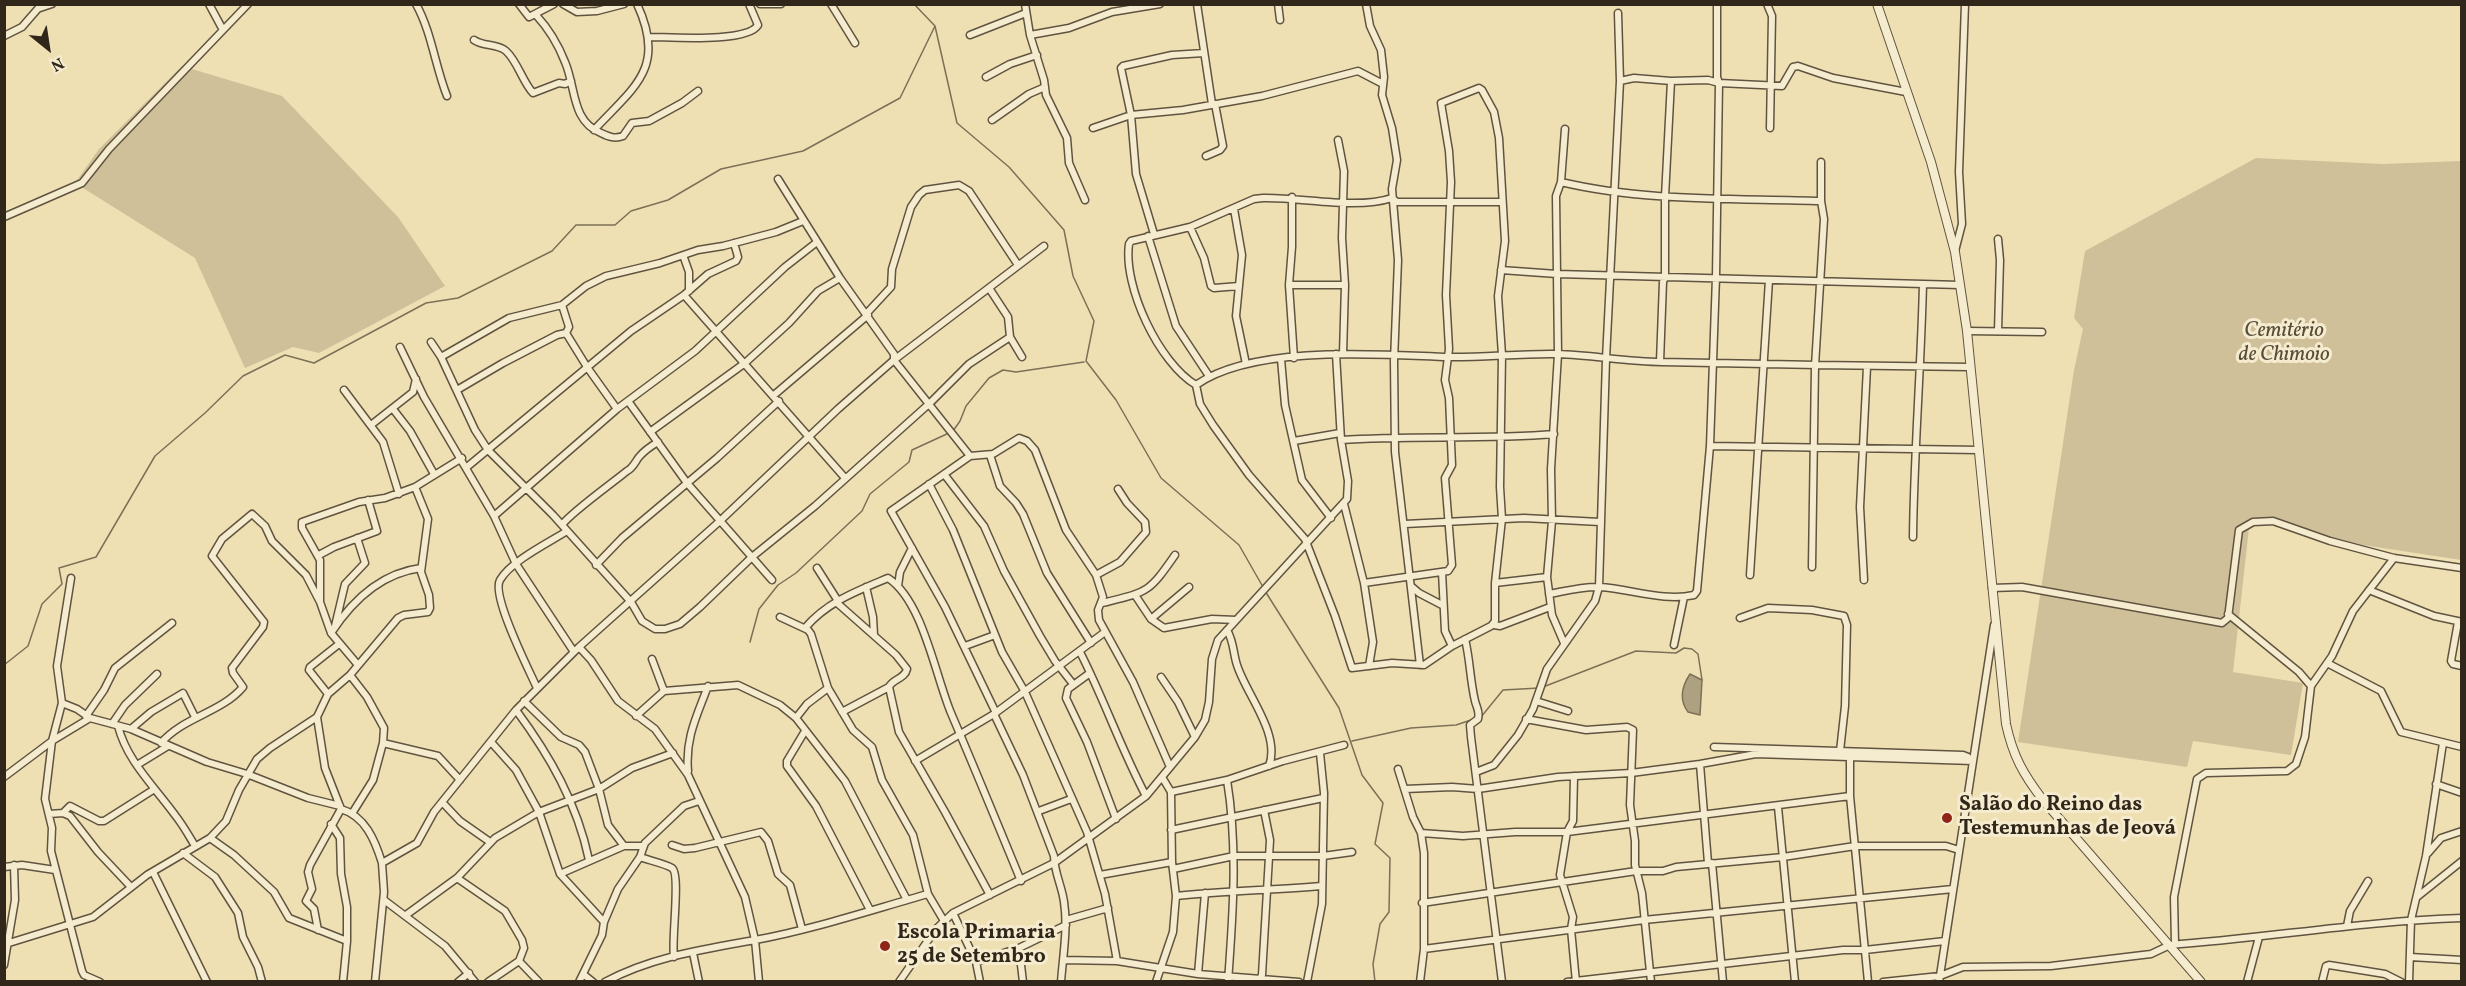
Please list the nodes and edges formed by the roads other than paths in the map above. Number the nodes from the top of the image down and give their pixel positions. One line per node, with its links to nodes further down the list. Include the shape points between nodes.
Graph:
1 (52, 4): 23 (street)
2 (209, 4): 28 (street)
3 (248, 4): 28 (street)
4 (416, 4): 47 (street, via 426,23)
5 (519, 4): 26 (street, via 529,17)
6 (554, 4): 26 (street)
7 (563, 4): 8 (street, via 577,12)
8 (624, 4)
9 (637, 4): 32 (street)
10 (749, 4): 32 (street, via 758,25 754,29 724,38)
11 (760, 4): 12 (street)
12 (781, 4)
13 (831, 4): 34 (street)
14 (1025, 4): 24 (street)
15 (1160, 4): 30 (street, via 1112,12 1065,29)
16 (1197, 4): 35 (street)
17 (1278, 4): 27 (street)
18 (1366, 4): 42 (street, via 1370,26 1381,50)
19 (1717, 4): 41 (street)
20 (1767, 4): 43 (street, via 1772,16)
21 (1876, 4): 46 (street)
22 (1965, 4): 79 (street, via 1959,172 1962,224)
23 (41, 6): 31 (street, via 22,27)
24 (1026, 13): 29 (street); 30 (street)
25 (1618, 13): 39 (street)
26 (536, 15): 38 (street, via 552,35)
27 (1280, 20)
28 (223, 30): 71 (street, via 109,149 82,183)
29 (970, 35)
30 (1030, 35): 36 (street)
31 (4, 36)
32 (649, 37): 54 (street, via 644,75)
33 (474, 40): 38 (street, via 507,52 533,93)
34 (855, 43)
35 (1204, 53): 48 (street); 49 (street, via 1172,55 1123,66)
36 (1037, 55): 37 (street); 44 (street)
37 (986, 77)
38 (571, 81): 54 (street, via 578,109)
39 (1620, 81): 40 (street); 60 (street)
40 (1671, 81): 41 (street); 61 (street)
41 (1719, 83): 43 (street); 62 (street)
42 (1383, 84): 48 (street, via 1358,71); 64 (street, via 1382,96 1397,160)
43 (1769, 84): 46 (street, via 1784,85 1793,67 1798,66 1833,78); 52 (street)
44 (1045, 87): 50 (street); 65 (street, via 1067,138 1069,163)
45 (698, 91): 54 (street, via 649,121 632,123 618,138)
46 (1906, 92): 79 (street, via 1931,162)
47 (447, 96)
48 (1214, 104): 49 (street); 56 (street, via 1223,146)
49 (1131, 115): 51 (street); 74 (street, via 1136,174)
50 (992, 120)
51 (1093, 128)
52 (1770, 128)
53 (1565, 129): 59 (street)
54 (594, 130)
55 (1338, 140): 67 (street, via 1344,163)
56 (1206, 156)
57 (1821, 162): 66 (street)
58 (778, 179): 72 (street)
59 (1561, 182): 60 (street); 83 (street, via 1556,196)
60 (1614, 191): 61 (street); 84 (street)
61 (1665, 197): 62 (street); 85 (street)
62 (1717, 197): 66 (street); 86 (street)
63 (1292, 198): 67 (street); 70 (street, via 1254,199); 91 (street)
64 (1392, 198): 67 (street); 68 (street, via 1397,202); 107 (street, via 1398,260)
65 (1085, 200)
66 (1821, 201): 89 (street, via 1824,219)
67 (1343, 202): 92 (street)
68 (1451, 202): 69 (street); 69 (street, via 1450,159 1441,103 1479,88 1494,112); 113 (street)
69 (1502, 202): 82 (street, via 1505,242)
70 (1234, 209): 73 (street); 94 (street, via 1242,255)
71 (4, 217)
72 (803, 221): 76 (street); 77 (street)
73 (1190, 227): 74 (street); 94 (street, via 1204,258 1208,283 1214,288)
74 (1151, 235): 128 (street, via 1176,326); 130 (street, via 1131,241 1129,247 1138,305 1174,367)
75 (1998, 239): 101 (street)
76 (817, 242): 87 (street); 99 (street)
77 (734, 243): 80 (street); 96 (street, via 738,260 708,274)
78 (1044, 246): 81 (street)
79 (1955, 252): 93 (street)
80 (683, 255): 96 (street, via 689,272); 97 (street, via 606,276)
81 (1018, 265): 95 (street); 98 (street, via 969,190 959,185 925,190 911,207 892,269 891,287)
82 (1501, 270): 83 (street); 110 (street, via 1498,296)
83 (1557, 274): 84 (street); 109 (street)
84 (1610, 275): 85 (street); 115 (street)
85 (1665, 277): 86 (street); 118 (street)
86 (1716, 277): 88 (street); 119 (street)
87 (840, 278): 98 (street); 120 (street, via 818,291)
88 (1769, 280): 89 (street); 122 (street)
89 (1820, 281): 90 (street); 123 (street)
90 (1923, 284): 93 (street); 124 (street)
91 (1289, 285): 92 (street); 114 (street)
92 (1345, 285): 108 (street)
93 (1960, 285): 100 (street)
94 (1239, 286): 121 (street, via 1236,316)
95 (989, 288): 104 (street, via 1008,317); 117 (street)
96 (687, 293): 99 (street, via 695,310); 125 (street)
97 (562, 305): 103 (street, via 570,327); 111 (street, via 509,318)
98 (867, 314): 117 (street, via 894,354); 133 (street)
99 (717, 330): 120 (street); 134 (street)
100 (1967, 331): 101 (street); 127 (street)
101 (1998, 331): 102 (street)
102 (2042, 332)
103 (566, 333): 125 (street); 132 (street)
104 (1010, 337): 112 (street); 135 (street, via 969,364)
105 (431, 342): 111 (street)
106 (400, 347): 129 (street)
107 (1396, 353): 108 (street); 113 (street); 142 (street)
108 (1340, 354): 114 (street); 141 (street)
109 (1557, 354): 110 (street); 115 (street); 140 (street)
110 (1502, 356): 113 (street); 145 (street)
111 (441, 357): 132 (street)
112 (1023, 357)
113 (1446, 357): 143 (street)
114 (1294, 358): 116 (street)
115 (1606, 358): 118 (street); 176 (street)
116 (1281, 359): 121 (street); 146 (street)
117 (894, 360): 135 (street); 144 (street)
118 (1660, 362): 119 (street)
119 (1712, 362): 122 (street); 148 (street)
120 (745, 363): 133 (street); 139 (street)
121 (1246, 364): 128 (street)
122 (1764, 364): 123 (street); 149 (street)
123 (1815, 366): 126 (street); 151 (street)
124 (1922, 366): 126 (street); 127 (street); 153 (street)
125 (587, 367): 137 (street); 152 (street)
126 (1867, 367): 150 (street)
127 (1970, 367): 154 (street)
128 (1209, 376): 130 (street)
129 (416, 378): 136 (street, via 413,392); 157 (street)
130 (1196, 385): 181 (street, via 1200,404 1213,425)
131 (344, 390): 138 (street)
132 (457, 390): 152 (street)
133 (777, 398): 144 (street); 162 (street)
134 (628, 401): 137 (street); 139 (street)
135 (930, 403): 156 (street); 161 (street)
136 (393, 409): 138 (street); 159 (street)
137 (617, 409): 165 (street)
138 (371, 425): 167 (street, via 385,447)
139 (650, 432): 147 (street)
140 (1554, 434): 145 (street); 175 (street)
141 (1341, 436): 142 (street); 146 (street); 169 (street, via 1348,481)
142 (1396, 436): 143 (street); 177 (street)
143 (1449, 436): 145 (street); 174 (street, via 1452,465 1445,478)
144 (810, 437): 161 (street); 173 (street)
145 (1502, 437): 172 (street)
146 (1294, 441): 171 (street, via 1302,480)
147 (658, 442): 162 (street); 178 (street, via 568,518)
148 (1710, 446): 149 (street); 212 (street, via 1697,591)
149 (1760, 446): 151 (street); 196 (street)
150 (1864, 448): 151 (street); 153 (street); 200 (street, via 1860,507)
151 (1812, 449): 189 (street)
152 (488, 450): 158 (street); 165 (street)
153 (1914, 450): 154 (street); 179 (street)
154 (1979, 450): 208 (street)
155 (990, 455): 156 (street); 194 (street, via 1018,438 1032,445 1071,539); 235 (street, via 1000,486 1023,513 1047,573)
156 (970, 456): 160 (street)
157 (462, 458): 158 (street); 159 (street)
158 (467, 467): 170 (street)
159 (435, 474): 164 (street)
160 (944, 474): 163 (street); 247 (street, via 984,526 1004,571)
161 (845, 478): 185 (street)
162 (687, 483): 173 (street); 188 (street)
163 (929, 484): 182 (street, via 891,511); 233 (street, via 953,530)
164 (415, 487): 167 (street); 190 (street, via 428,519)
165 (526, 487): 170 (street); 178 (street)
166 (1118, 489): 194 (street, via 1145,522 1146,532 1120,562)
167 (399, 494): 168 (street)
168 (368, 500): 180 (street, via 377,531); 183 (street, via 303,522 302,528)
169 (1344, 504): 171 (street); 201 (street)
170 (494, 516): 187 (street)
171 (1331, 518): 181 (street)
172 (1502, 519): 174 (street); 175 (street); 202 (street)
173 (721, 520): 185 (street); 215 (street)
174 (1450, 521): 177 (street); 193 (street, via 1452,565)
175 (1552, 521): 176 (street); 197 (street)
176 (1600, 522): 207 (street)
177 (1405, 524): 195 (street)
178 (564, 528): 187 (street); 188 (street)
179 (1913, 537)
180 (357, 538): 183 (street); 229 (street, via 365,562 345,584)
181 (1306, 545): 223 (street); 248 (street, via 1352,668)
182 (912, 548): 205 (street, via 900,572); 239 (street)
183 (319, 555): 214 (street)
184 (1175, 555): 211 (street, via 1152,586)
185 (752, 557): 199 (street); 215 (street, via 674,627 648,626)
186 (2394, 558): 192 (street); 209 (street); 219 (street, via 2273,521 2253,522 2239,530)
187 (516, 564): 241 (street); 258 (street, via 498,584 500,599)
188 (596, 565): 215 (street)
189 (1812, 567)
190 (421, 568): 229 (street, via 404,571 374,586); 245 (street, via 428,612 401,616)
191 (817, 568): 213 (street)
192 (2462, 568)
193 (1442, 572): 195 (street); 217 (street)
194 (1096, 575): 216 (street)
195 (1411, 575): 201 (street); 203 (street)
196 (1750, 575)
197 (1547, 577): 202 (street); 210 (street)
198 (71, 578): 265 (street, via 57,666)
199 (772, 580)
200 (1864, 580)
201 (1364, 582): 248 (street, via 1372,642)
202 (1495, 583): 227 (street)
203 (1412, 586): 217 (street); 246 (street)
204 (866, 587): 205 (street, via 888,578); 213 (street); 232 (street)
205 (898, 587): 279 (street, via 919,622)
206 (1189, 587): 222 (street)
207 (1599, 587): 210 (street); 212 (street); 236 (street, via 1595,601)
208 (1992, 588): 219 (street, via 2022,587 2222,622); 224 (street)
209 (2369, 590): 225 (street, via 2399,604); 244 (street, via 2353,611)
210 (1549, 594): 218 (street)
211 (1135, 595): 216 (street); 222 (street)
212 (1684, 597): 238 (street)
213 (837, 601): 228 (street); 232 (street)
214 (320, 602): 229 (street); 272 (street, via 306,575 272,542 266,526 256,516 250,516 222,539 212,556 264,625 232,668 241,689 216,708)
215 (631, 602): 241 (street)
216 (1102, 603): 231 (street, via 1098,615)
217 (1442, 605): 240 (street, via 1445,631)
218 (1550, 608): 227 (street); 236 (street)
219 (2228, 615): 256 (street)
220 (780, 617): 228 (street)
221 (1740, 618): 289 (street, via 1768,608 1844,616 1845,697)
222 (1151, 619): 223 (street, via 1164,628 1212,618)
223 (1236, 621): 230 (street)
224 (1994, 621): 294 (street); 414 (street, via 2006,724 2019,765 2043,800)
225 (2460, 622): 249 (street, via 2451,661)
226 (172, 623): 271 (street, via 115,668)
227 (1494, 625): 234 (street)
228 (805, 628): 259 (street, via 811,634)
229 (333, 630): 237 (street)
230 (1227, 630): 280 (street, via 1214,649 1207,712); 297 (street, via 1238,669 1267,731 1272,755)
231 (1106, 632): 235 (street); 298 (street)
232 (874, 635): 257 (street, via 907,669)
233 (995, 635): 239 (street); 261 (street)
234 (1465, 639): 240 (street); 300 (street, via 1480,712 1470,725)
235 (1091, 643): 242 (street)
236 (1564, 643): 264 (street, via 1547,669)
237 (339, 644): 245 (street); 262 (street, via 309,670)
238 (1674, 645)
239 (965, 646): 269 (street)
240 (1452, 646): 246 (street)
241 (577, 649): 258 (street); 270 (street, via 591,660 618,701)
242 (1080, 652): 247 (street); 250 (street)
243 (652, 659): 260 (street)
244 (2327, 663): 256 (street); 284 (street, via 2381,691 2401,732)
245 (358, 665): 252 (street)
246 (1420, 665): 248 (street)
247 (1059, 666): 254 (street); 261 (street)
248 (1369, 666)
249 (2462, 666)
250 (1090, 673): 254 (street); 316 (street)
251 (157, 674): 276 (street, via 125,705)
252 (350, 675): 262 (street); 282 (street, via 382,722)
253 (1161, 677): 280 (street)
254 (1073, 684): 333 (street, via 1066,698)
255 (708, 686): 260 (street); 274 (street, via 744,686); 303 (street, via 688,743)
256 (2311, 686): 414 (street, via 2305,737 2292,769 2206,773 2197,779 2174,897)
257 (889, 687): 268 (street); 293 (street, via 896,725)
258 (537, 688): 263 (street)
259 (828, 688): 268 (street); 274 (street)
260 (664, 691): 270 (street)
261 (1025, 692): 269 (street); 319 (street)
262 (328, 694): 273 (street)
263 (524, 701): 266 (street); 310 (street, via 561,737 585,752)
264 (1536, 702): 267 (street); 275 (street)
265 (62, 703): 271 (street); 281 (street)
266 (516, 710): 283 (street); 320 (street, via 543,746)
267 (1568, 711)
268 (842, 712): 383 (street, via 874,752 882,780 915,841)
269 (995, 714): 279 (street); 326 (street)
270 (636, 716): 290 (street, via 655,729)
271 (88, 717): 276 (street); 281 (street)
272 (195, 717): 277 (street, via 183,693); 285 (street, via 175,728)
273 (317, 717): 302 (street, via 264,752); 323 (street, via 325,768)
274 (796, 718): 278 (street)
275 (1526, 719): 300 (street, via 1498,762); 301 (street, via 1586,730 1630,728 1634,736)
276 (115, 725): 277 (street); 296 (street)
277 (131, 729): 285 (street)
278 (805, 731): 388 (street, via 844,781); 393 (street, via 787,766 816,806)
279 (961, 734): 293 (street); 373 (street)
280 (1195, 737): 298 (street)
281 (52, 741): 305 (street); 330 (street, via 45,799)
282 (383, 742): 307 (street, via 438,756); 327 (street, via 374,780)
283 (491, 742): 307 (street); 328 (street, via 516,770)
284 (2443, 743): 288 (street); 309 (street)
285 (164, 745): 296 (street); 302 (street)
286 (1344, 745): 291 (street)
287 (1714, 747): 289 (street)
288 (2462, 747)
289 (1840, 751): 294 (street, via 1962,755)
290 (673, 753): 303 (street); 310 (street, via 632,768)
291 (1320, 753): 297 (street); 318 (street)
292 (1850, 758): 294 (street); 295 (street, via 1756,754); 317 (street)
293 (915, 761): 384 (street)
294 (1971, 761): 350 (street)
295 (1700, 764): 301 (street); 331 (street)
296 (137, 765): 313 (street)
297 (1269, 766): 308 (street)
298 (1170, 767): 306 (street)
299 (1398, 770): 311 (street)
300 (1476, 772): 312 (street)
301 (1631, 772): 304 (street); 334 (street)
302 (247, 774): 323 (street); 341 (street, via 226,820)
303 (688, 775): 321 (street)
304 (1574, 776): 312 (street); 338 (street, via 1573,821)
305 (4, 777)
306 (1162, 777): 314 (street); 316 (street)
307 (460, 780): 322 (street)
308 (1227, 780): 314 (street); 332 (street)
309 (2436, 784): 315 (street); 355 (street)
310 (599, 789): 320 (street); 346 (street, via 610,829)
311 (1405, 789): 312 (street); 339 (street)
312 (1478, 789): 340 (street)
313 (153, 790): 329 (street, via 104,821 70,806); 345 (street)
314 (1171, 792): 336 (street)
315 (2462, 793)
316 (1146, 796): 333 (street)
317 (1850, 796): 324 (street); 349 (street)
318 (1323, 798): 325 (street); 354 (street)
319 (1071, 799): 326 (street); 342 (street)
320 (571, 800): 328 (street); 359 (street)
321 (699, 801): 344 (street); 347 (street, via 684,806)
322 (442, 802): 343 (street, via 460,821); 361 (street, via 417,843)
323 (340, 807): 327 (street); 335 (street)
324 (1778, 807): 331 (street); 358 (street)
325 (1264, 810): 332 (street); 357 (street)
326 (1039, 811): 362 (street)
327 (353, 812): 361 (street, via 372,836)
328 (539, 812): 343 (street); 370 (street)
329 (63, 813): 330 (street); 377 (street, via 75,821)
330 (49, 814): 367 (street)
331 (1705, 814): 334 (street); 363 (street)
332 (1233, 816): 336 (street); 353 (street)
333 (1116, 819): 342 (street)
334 (1632, 822): 338 (street); 368 (street)
335 (331, 824): 407 (street, via 308,868 312,889 306,901 314,909); 412 (street, via 340,838)
336 (1171, 830): 365 (street)
337 (2462, 831): 355 (street, via 2441,838)
338 (1567, 832): 340 (street); 374 (street, via 1561,861)
339 (1421, 833): 340 (street); 390 (street)
340 (1484, 835): 381 (street)
341 (210, 838): 345 (street); 407 (street, via 274,892 289,918)
342 (1088, 839): 362 (street); 371 (street)
343 (490, 842): 372 (street)
344 (721, 844): 348 (street, via 684,849); 405 (street, via 755,832 765,836 778,874 790,885); 410 (street, via 745,897)
345 (195, 846): 352 (street)
346 (624, 846): 347 (street); 359 (street)
347 (643, 846): 356 (street)
348 (672, 846)
349 (1856, 846): 350 (street, via 1946,846); 358 (street); 389 (street)
350 (1959, 850): 378 (street)
351 (1352, 852): 354 (street)
352 (183, 853): 369 (street); 439 (street, via 215,877 238,913 243,937)
353 (1234, 856): 357 (street); 365 (street); 379 (street)
354 (1323, 856): 357 (street); 376 (street)
355 (2426, 856): 386 (street)
356 (640, 857): 401 (street, via 618,890); 419 (street, via 671,867 675,873)
357 (1269, 857): 380 (street)
358 (1783, 857): 363 (street); 391 (street)
359 (589, 860): 370 (street)
360 (2462, 861): 386 (street)
361 (382, 863): 387 (street)
362 (1054, 863): 373 (street); 402 (street)
363 (1710, 863): 368 (street, via 1664,871); 395 (street)
364 (14, 865): 366 (street); 367 (street); 409 (street, via 15,900)
365 (1172, 865): 371 (street); 385 (street)
366 (4, 867)
367 (55, 870): 403 (street)
368 (1636, 871): 374 (street); 398 (street)
369 (153, 872): 377 (street); 438 (street)
370 (560, 874): 401 (street)
371 (1100, 875): 392 (street)
372 (457, 878): 396 (street); 424 (street, via 508,913 524,948)
373 (1021, 881): 384 (street)
374 (1563, 881): 381 (street); 406 (street, via 1572,913)
375 (2368, 881): 404 (street, via 2350,911)
376 (1321, 886): 380 (street); 457 (street, via 1321,910)
377 (131, 887): 403 (street, via 100,914)
378 (1953, 889): 389 (street); 413 (street)
379 (1233, 890): 380 (street); 382 (street); 434 (street)
380 (1268, 891): 436 (street)
381 (1492, 892): 390 (street); 411 (street)
382 (1205, 893): 385 (street); 433 (street)
383 (928, 894): 388 (street); 400 (street)
384 (990, 896): 394 (street)
385 (1176, 896): 429 (street, via 1173,932)
386 (2417, 897): 399 (street)
387 (384, 900): 396 (street); 441 (street)
388 (907, 900): 393 (street)
389 (1859, 900): 391 (street); 417 (street)
390 (1422, 903): 416 (street)
391 (1787, 907): 395 (street); 420 (street)
392 (1108, 908): 402 (street); 425 (street)
393 (870, 910): 405 (street)
394 (953, 913): 400 (street); 426 (street)
395 (1716, 914): 398 (street); 427 (street)
396 (406, 915): 431 (street, via 445,946)
397 (2462, 918): 399 (street)
398 (1644, 920): 406 (street); 430 (street)
399 (2411, 920): 404 (street); 421 (street)
400 (944, 921): 451 (street)
401 (604, 922): 432 (street, via 602,935)
402 (1066, 922): 415 (street); 422 (street)
403 (70, 926): 409 (street); 437 (street, via 81,971)
404 (2347, 926): 408 (street)
405 (802, 929): 410 (street)
406 (1571, 929): 411 (street); 461 (street)
407 (318, 930): 412 (street)
408 (2259, 937): 414 (street); 468 (street)
409 (7, 938): 428 (street)
410 (755, 940): 418 (street); 450 (street)
411 (1498, 940): 416 (street); 459 (street)
412 (347, 941): 440 (street)
413 (1945, 941): 417 (street); 435 (street)
414 (2172, 944): 435 (street, via 2151,954 2051,966 1963,967); 467 (street)
415 (1019, 948): 426 (street); 453 (street)
416 (1424, 949): 458 (street)
417 (1865, 950): 420 (street); 465 (street)
418 (693, 952): 419 (street); 449 (street)
419 (674, 957): 448 (street)
420 (1792, 957): 427 (street); 464 (street)
421 (2410, 957): 423 (street); 471 (street)
422 (1063, 960): 425 (street); 454 (street)
423 (2462, 960)
424 (519, 961): 444 (street); 445 (street)
425 (1116, 961): 429 (street)
426 (976, 962): 452 (street)
427 (1721, 964): 430 (street); 463 (street)
428 (4, 965)
429 (1161, 969): 433 (street); 455 (street)
430 (1650, 972): 461 (street); 462 (street)
431 (469, 973): 442 (street); 443 (street)
432 (583, 974): 446 (street); 447 (street)
433 (1198, 974): 434 (street)
434 (1228, 978): 436 (street)
435 (1939, 979): 466 (street)
436 (1259, 980): 456 (street)
437 (100, 981)
438 (207, 981)
439 (262, 981)
440 (343, 981)
441 (375, 981)
442 (458, 981)
443 (475, 981)
444 (488, 981)
445 (539, 981)
446 (579, 981)
447 (593, 981)
448 (605, 981)
449 (699, 981)
450 (759, 981)
451 (899, 981)
452 (980, 981)
453 (1023, 981)
454 (1061, 981)
455 (1156, 981)
456 (1299, 981)
457 (1307, 981)
458 (1420, 981)
459 (1502, 981)
460 (1567, 981): 461 (street)
461 (1576, 981)
462 (1652, 981)
463 (1723, 981)
464 (1795, 981)
465 (1868, 981)
466 (1883, 981)
467 (2201, 981)
468 (2247, 981)
469 (2322, 981): 470 (street, via 2329,964 2385,974)
470 (2401, 981)
471 (2409, 981)

